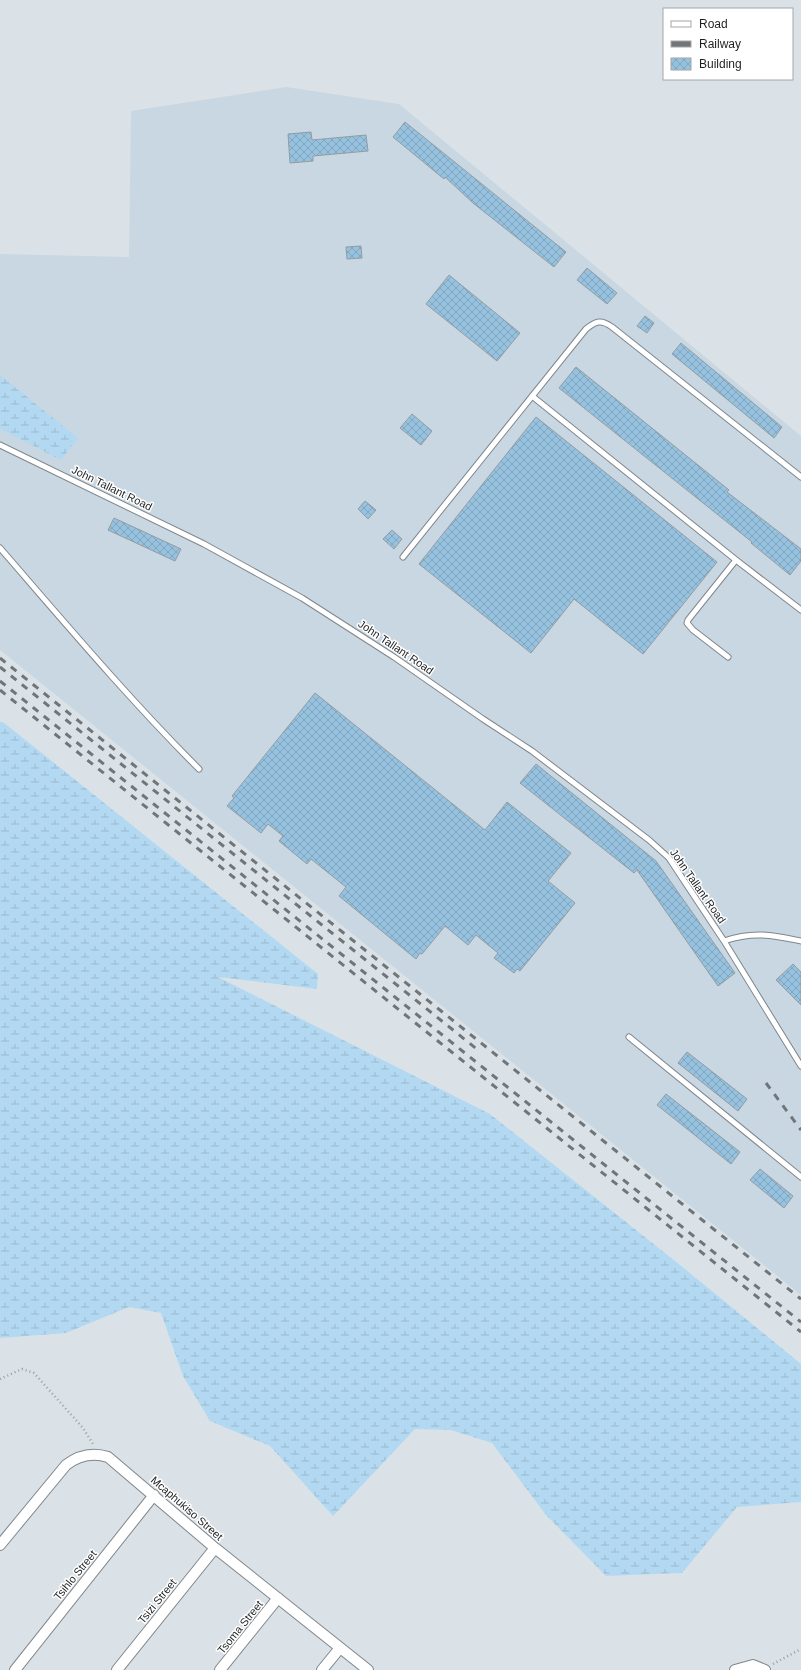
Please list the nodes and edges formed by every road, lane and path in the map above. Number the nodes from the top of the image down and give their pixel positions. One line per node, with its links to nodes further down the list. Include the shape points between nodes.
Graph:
1 (532, 396): 3 (lane, via 586,329 595,323 603,322); 5 (lane); 6 (lane)
2 (0, 444): 10 (lane, John Tallant Road, via 204,544 302,598 532,751 660,849 669,858)
3 (801, 477)
4 (0, 548): 9 (lane, via 134,700)
5 (403, 557)
6 (736, 560): 7 (lane); 8 (lane, via 687,623)
7 (801, 610)
8 (728, 657)
9 (200, 769)
10 (724, 941): 11 (lane, John Tallant Road, via 760,934); 13 (lane, John Tallant Road)
11 (801, 941)
12 (629, 1037): 14 (lane)
13 (801, 1066)
14 (801, 1177)
15 (0, 1379): 16 (path, via 22,1369 34,1373 83,1428)
16 (97, 1453): 17 (street, Mcaphukiso Street, via 108,1457); 18 (street, via 75,1458 66,1465)
17 (154, 1495): 19 (street, Mcaphukiso Street); 23 (street, Tsihlo Street)
18 (0, 1545)
19 (216, 1548): 20 (street, Mcaphukiso Street); 24 (street, Tsizi Street)
20 (278, 1598): 21 (street, Mcaphukiso Street); 25 (street, Tsoma Street)
21 (340, 1648): 26 (street); 27 (street, Mcaphukiso Street)
22 (801, 1649): 29 (path)
23 (15, 1670)
24 (117, 1670)
25 (220, 1670)
26 (322, 1670)
27 (368, 1670)
28 (735, 1670): 29 (street, via 753,1665)
29 (765, 1670)

